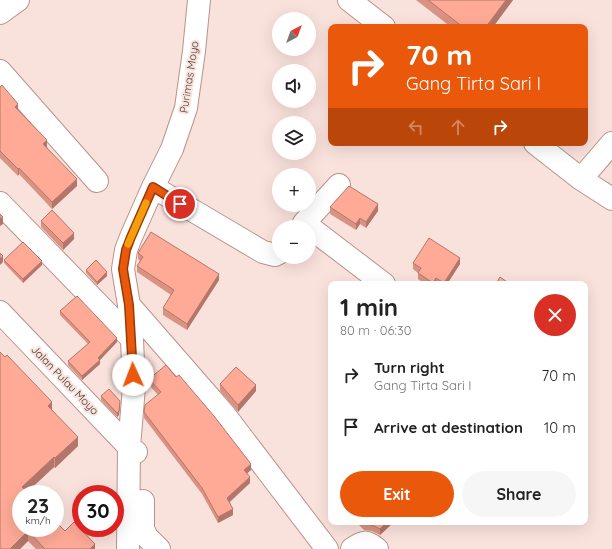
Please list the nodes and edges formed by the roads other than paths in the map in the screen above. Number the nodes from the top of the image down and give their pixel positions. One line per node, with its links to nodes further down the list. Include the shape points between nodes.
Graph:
1 (18, 0): 4 (street)
2 (199, 0): 12 (street, Purimas Moyo, via 186,108 172,149)
3 (349, 0): 5 (street)
4 (0, 13)
5 (380, 24)
6 (0, 71): 10 (street)
7 (612, 143): 9 (street)
8 (538, 146): 9 (street)
9 (581, 179): 13 (street)
10 (97, 181)
11 (339, 185): 15 (street)
12 (153, 187): 17 (street, via 263,252); 19 (street, Purimas Moyo, via 126,250 123,269)
13 (612, 199)
14 (0, 203): 21 (street)
15 (308, 220)
16 (316, 234): 18 (street)
17 (272, 254)
18 (380, 281)
19 (129, 305): 21 (street, Purimas Moyo); 25 (street, via 224,414)
20 (0, 312): 22 (street, Jalan Pulau Moyo)
21 (132, 339): 22 (street, Purimas Moyo, via 134,387)
22 (129, 447): 23 (street, Purimas Moyo); 24 (street, Jalan Pulau Moyo, via 143,460 143,529)
23 (128, 549)
24 (159, 549)
25 (327, 549)
26 (352, 549): 27 (street, via 365,542)
27 (377, 549)

